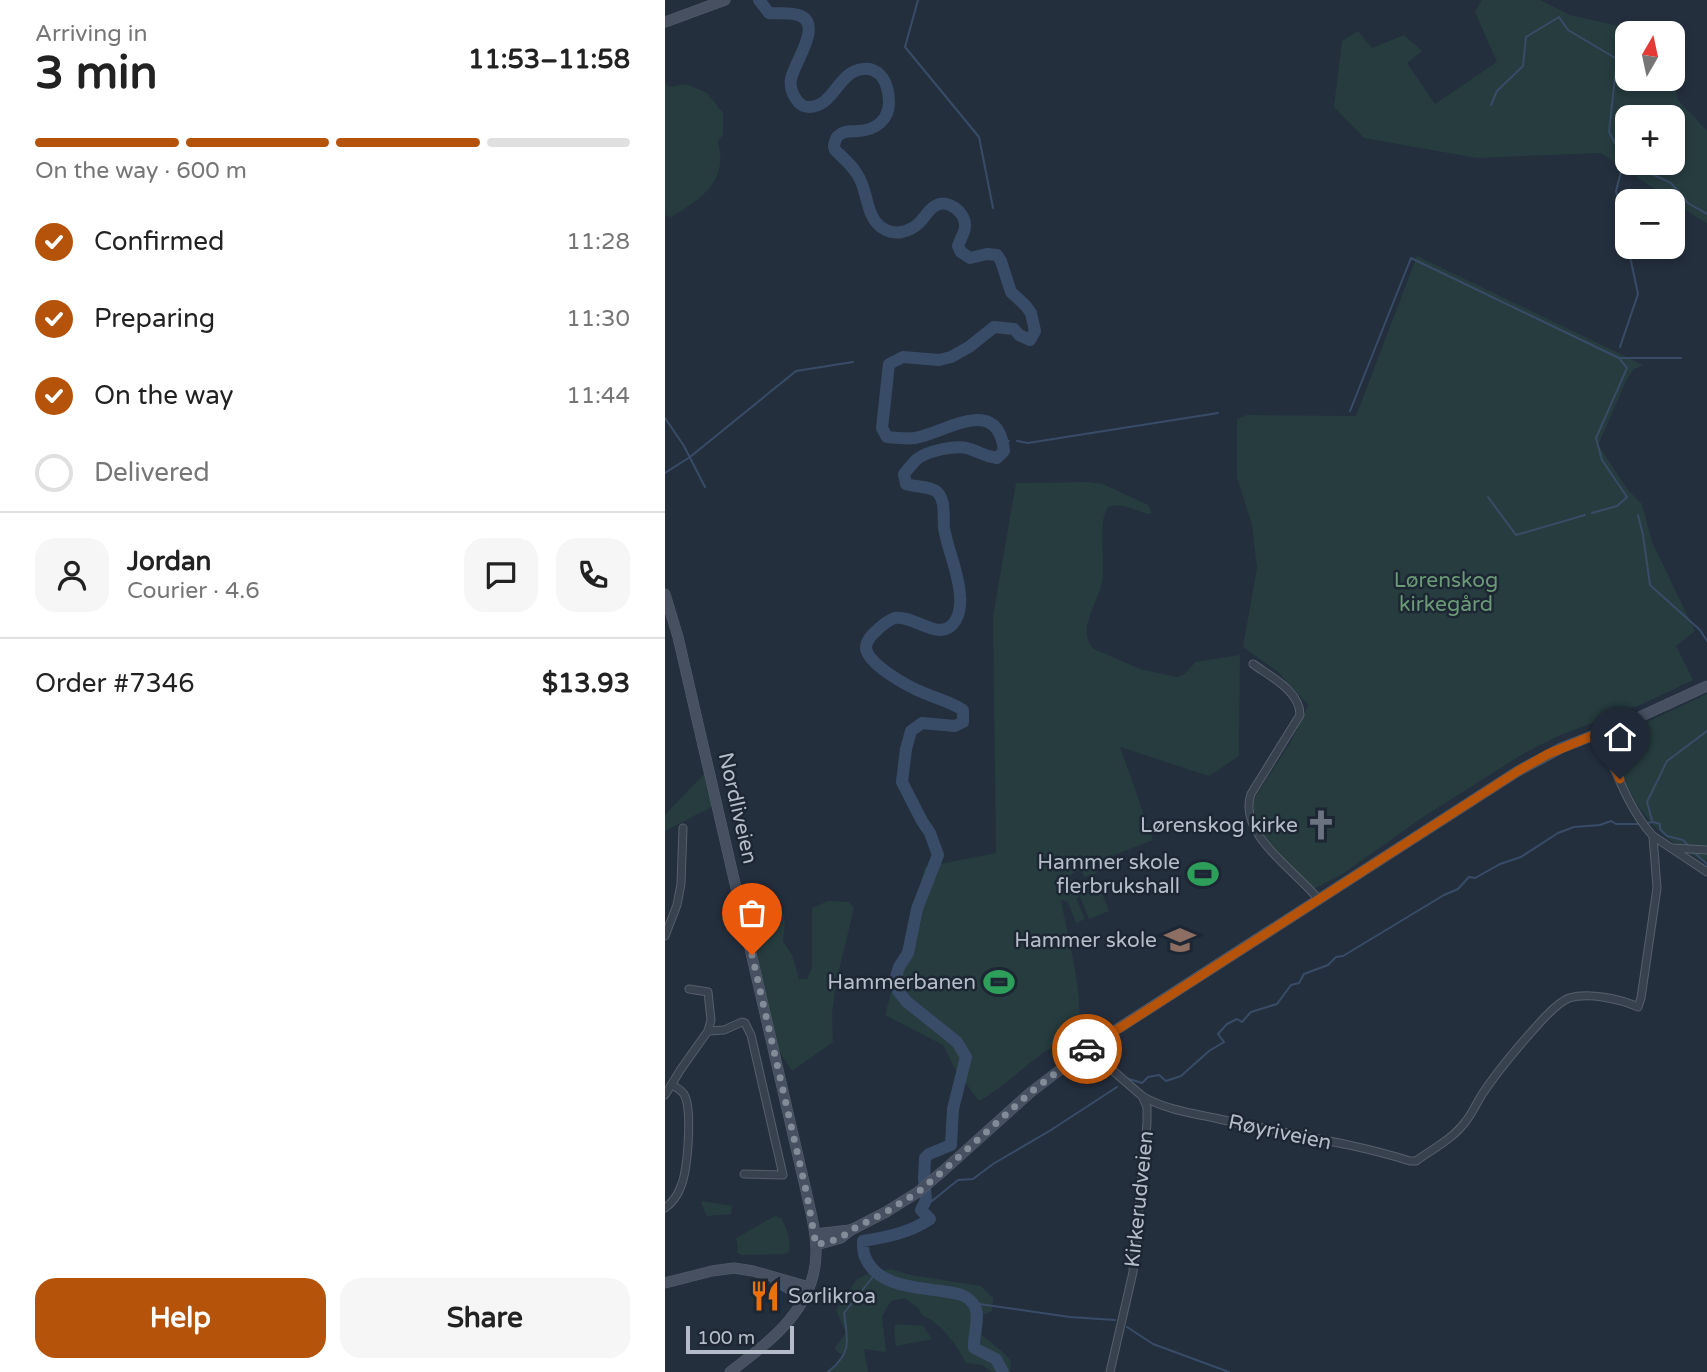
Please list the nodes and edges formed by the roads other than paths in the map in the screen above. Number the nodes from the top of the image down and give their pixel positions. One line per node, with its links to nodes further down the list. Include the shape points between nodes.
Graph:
1 (725, 0): 2 (main road)
2 (665, 22)
3 (665, 594): 22 (main road, Nordliveien)
4 (1253, 664): 12 (street, via 1290,692 1300,706 1300,715 1251,794 1248,809 1259,836)
5 (1707, 685): 6 (main road)
6 (1599, 733): 8 (street, via 1634,810); 12 (main road, via 1526,766)
7 (683, 828): 13 (street, via 681,884)
8 (1653, 836): 9 (street); 19 (street, Røyriveien, via 1656,898 1638,1007 1584,997 1569,998 1556,1006 1501,1066 1460,1129 1419,1159 1410,1161 1257,1128 1170,1108)
9 (1671, 848): 10 (street); 11 (street)
10 (1707, 850)
11 (1707, 872)
12 (1319, 900): 16 (main road)
13 (665, 936)
14 (689, 989): 15 (street, via 708,992)
15 (708, 1031): 17 (street); 20 (street, via 724,1030 742,1021 751,1035 783,1175)
16 (1088, 1049): 19 (street); 22 (main road, via 909,1198 851,1230)
17 (672, 1084): 18 (street); 21 (street, via 688,1106 688,1142 681,1187)
18 (665, 1096)
19 (1142, 1096): 28 (street, Kirkerudveien, via 1147,1123 1133,1272)
20 (744, 1174)
21 (665, 1208)
22 (815, 1239): 25 (main road, Nordliveien)
23 (771, 1276): 24 (main road, via 727,1269); 25 (main road); 26 (main road)
24 (665, 1283)
25 (809, 1287): 26 (main road, Nordliveien)
26 (804, 1298): 27 (main road, Nordliveien, via 780,1331)
27 (730, 1372)
28 (1110, 1372)

